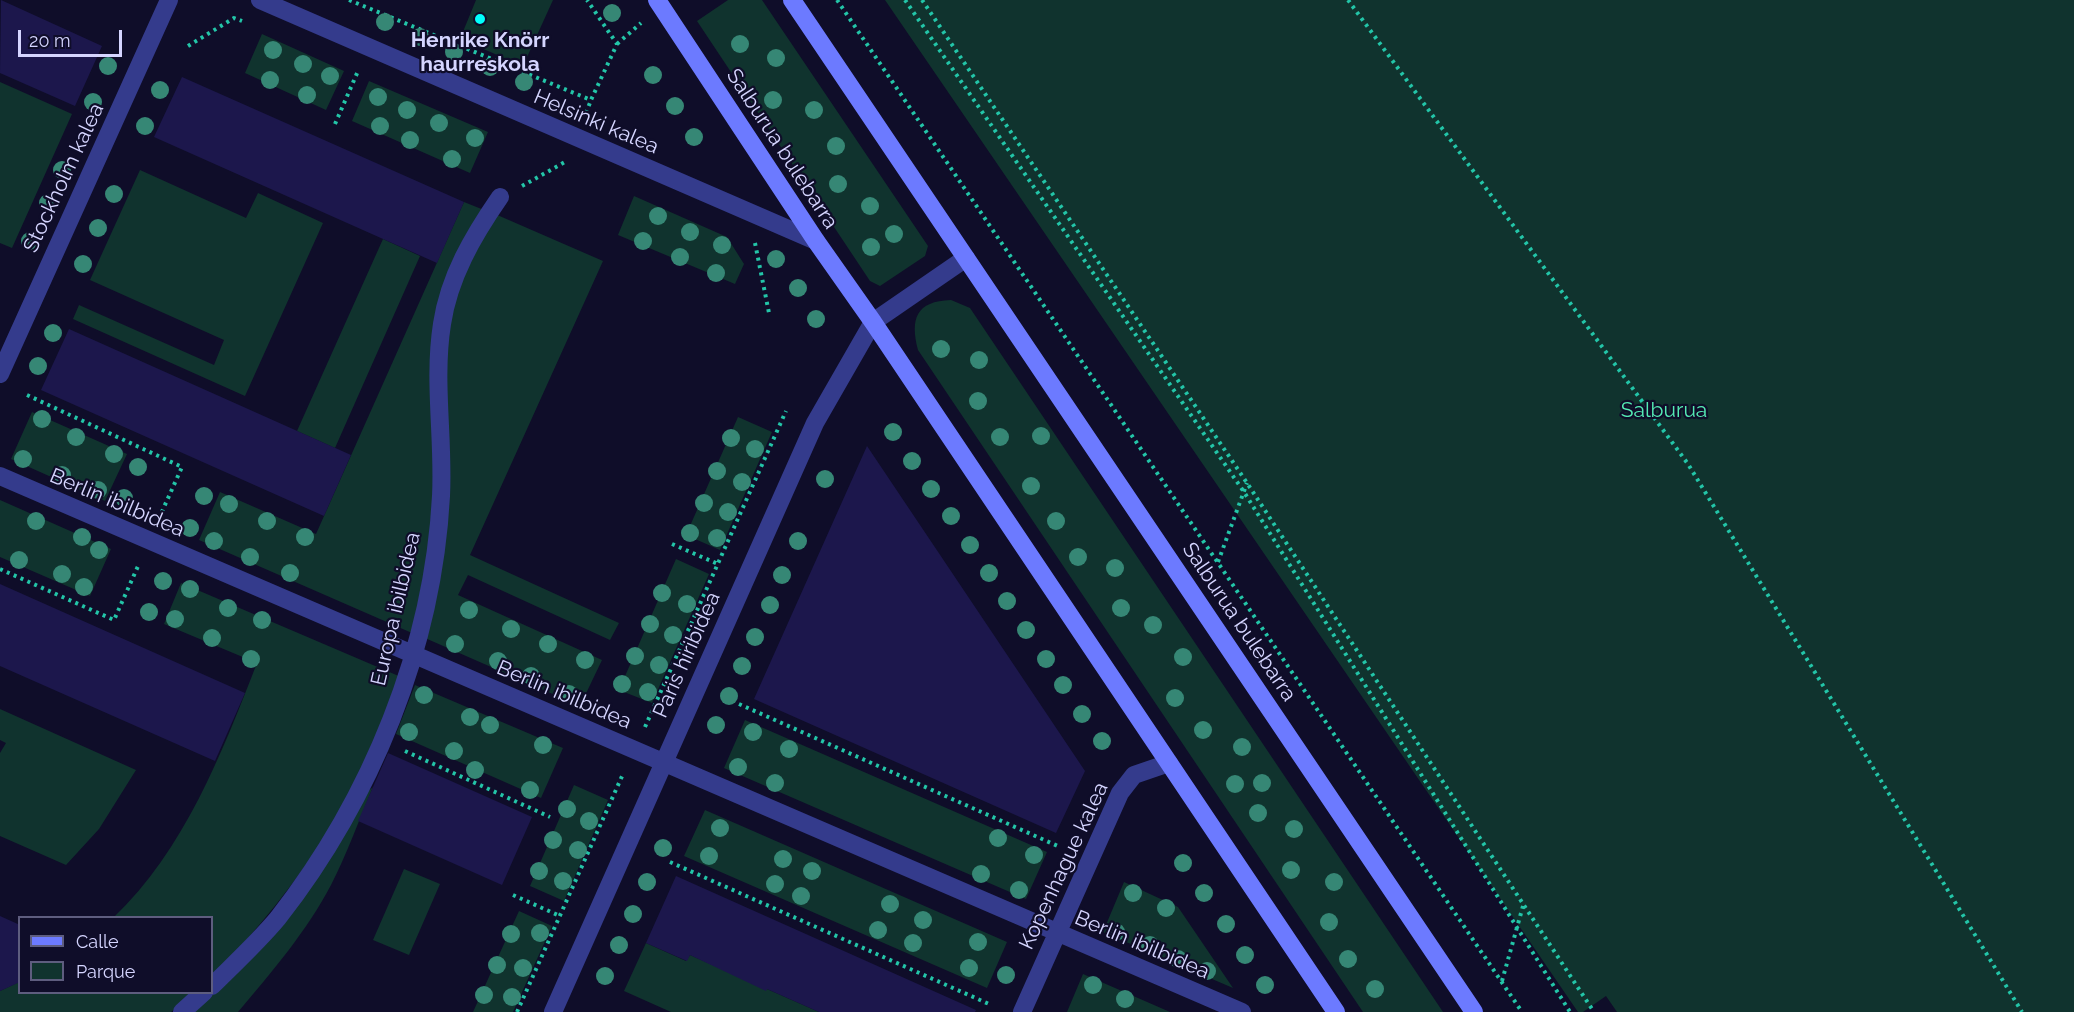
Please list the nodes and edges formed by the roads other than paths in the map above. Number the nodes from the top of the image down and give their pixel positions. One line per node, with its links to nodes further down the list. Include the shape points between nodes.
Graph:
1 (169, 0): 9 (street, Stockholm kalea)
2 (260, 0): 6 (street, Helsinki kalea)
3 (657, 0): 6 (main road, Salburua bulebarra)
4 (792, 0): 7 (main road, Salburua bulebarra)
5 (500, 198): 11 (street, Europa ibilbidea, via 460,263 442,324 441,497 435,554)
6 (816, 242): 8 (main road, Salburua bulebarra)
7 (966, 258): 8 (street); 22 (main road, Salburua bulebarra)
8 (873, 322): 12 (street, Paris hiribidea, via 815,423); 13 (main road, Salburua bulebarra)
9 (0, 375)
10 (0, 476): 11 (street, Berlin ibilbidea)
11 (412, 654): 12 (street, Berlin ibilbidea); 15 (street, Europa ibilbidea, via 405,685 352,804 277,918)
12 (663, 763): 14 (street, Berlin ibilbidea); 18 (street, Paris hiribidea)
13 (1169, 763): 14 (street, Kopenhague kalea, via 1134,775 1120,793); 21 (main road, Salburua bulebarra)
14 (1057, 932): 19 (street, Kopenhague kalea); 20 (street, Berlin ibilbidea)
15 (213, 985)
16 (203, 994): 17 (street)
17 (182, 1012)
18 (553, 1012)
19 (1022, 1012)
20 (1242, 1012)
21 (1336, 1012)
22 (1474, 1012)

